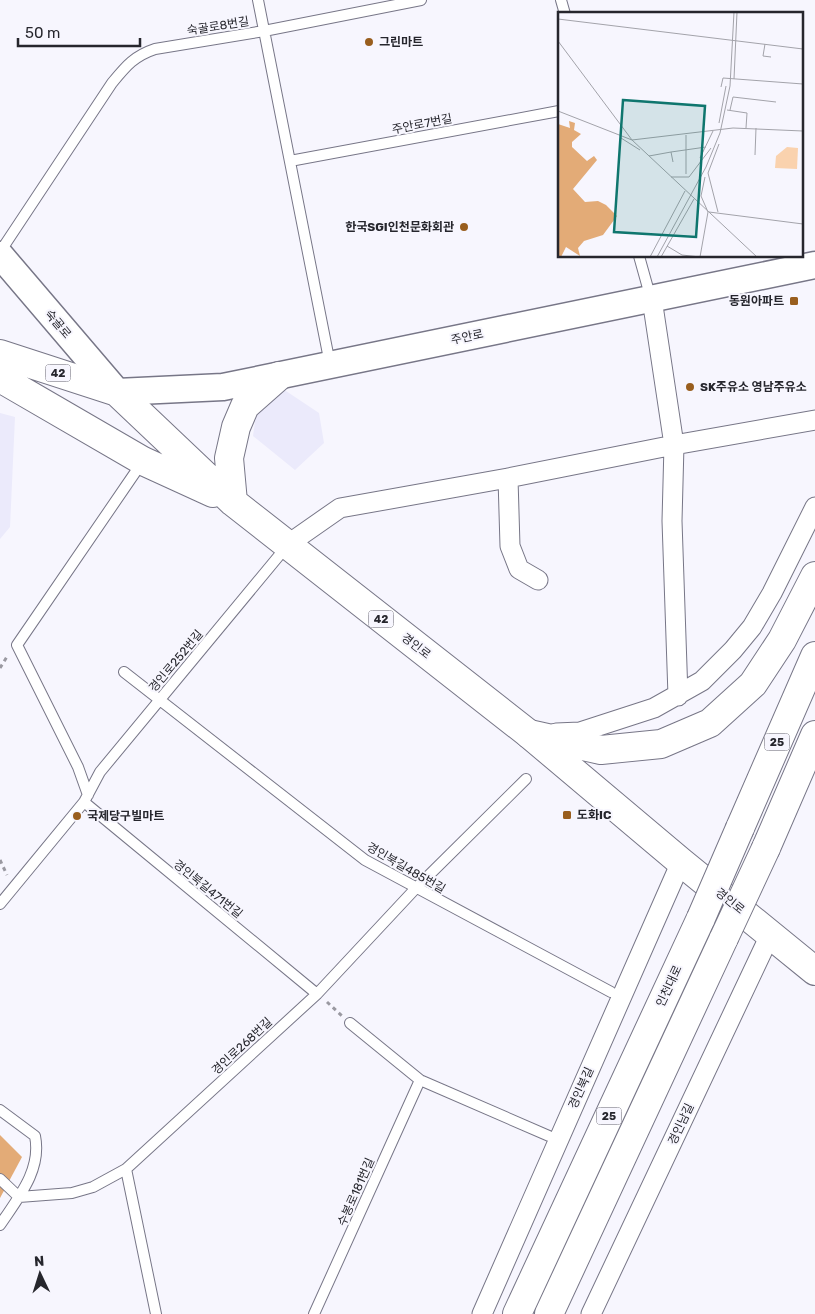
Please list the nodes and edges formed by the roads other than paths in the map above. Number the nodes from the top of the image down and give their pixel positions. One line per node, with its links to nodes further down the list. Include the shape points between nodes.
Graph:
1 (258, 0): 3 (lane)
2 (421, 0): 3 (lane, 숙골로8번길)
3 (264, 31): 5 (lane); 6 (lane, 숙골로8번길, via 156,49 127,64)
4 (558, 111): 5 (lane, 주안로7번길)
5 (290, 161): 11 (lane)
6 (0, 254): 14 (main road, 숙골로)
7 (640, 258): 9 (lane)
8 (815, 265): 9 (main road, 주안로)
9 (652, 299): 11 (main road, 주안로); 16 (street)
10 (0, 354): 14 (main road, 경인로 / 42)
11 (330, 365): 12 (main road, 주안로)
12 (279, 376): 14 (main road, 주안로, via 223,388); 19 (main road, via 245,406 236,427 228,458)
13 (0, 378): 17 (main road)
14 (117, 392): 19 (main road, 경인로 / 42)
15 (815, 420): 16 (street)
16 (674, 445): 18 (street); 26 (street, via 672,521)
17 (142, 461): 19 (main road); 31 (lane, via 17,645 78,767)
18 (508, 478): 21 (street, via 340,508); 23 (street, via 510,546 519,569)
19 (233, 502): 21 (main road, 경인로 / 42)
20 (815, 507): 26 (street, via 752,627 702,681)
21 (287, 546): 27 (lane, 경인로252번길); 28 (main road, 경인로 / 42)
22 (815, 576): 28 (main road, via 782,640 753,684 710,723 661,744 601,750)
23 (538, 580)
24 (815, 656): 50 (main road, 인천대로 / 25, bridge, via 701,918)
25 (124, 672): 27 (lane, 경인북길485번길)
26 (678, 696): 28 (street, via 654,708 580,732)
27 (159, 699): 31 (lane, 경인로252번길, via 100,772); 33 (lane, 경인북길485번길, via 365,860)
28 (529, 734): 32 (main road, 경인로 / 42)
29 (815, 734): 51 (main road, 25, bridge, via 766,848)
30 (526, 779): 33 (lane, 경인로268번길)
31 (86, 799): 34 (lane, 경인로252번길); 38 (lane, 경인북길471번길)
32 (681, 862): 35 (main road, 경인로 / 42); 49 (street, 경인북길)
33 (416, 888): 37 (lane, 경인북길485번길); 38 (lane, 경인로268번길)
34 (0, 904)
35 (770, 934): 36 (main road, 경인로 / 42); 52 (street, 경인남길)
36 (815, 971)
37 (611, 992)
38 (317, 994): 43 (lane, 경인로268번길)
39 (350, 1023): 40 (lane)
40 (420, 1080): 42 (lane); 48 (lane, 수봉로181번길)
41 (0, 1110): 45 (lane, via 35,1136 38,1148 35,1168)
42 (549, 1136)
43 (126, 1169): 45 (lane, 경인로268번길, via 93,1187 72,1193); 47 (lane)
44 (0, 1179): 45 (lane)
45 (19, 1197): 46 (lane)
46 (0, 1225)
47 (156, 1314)
48 (314, 1314)
49 (482, 1314)
50 (517, 1314)
51 (549, 1314)
52 (591, 1314)

